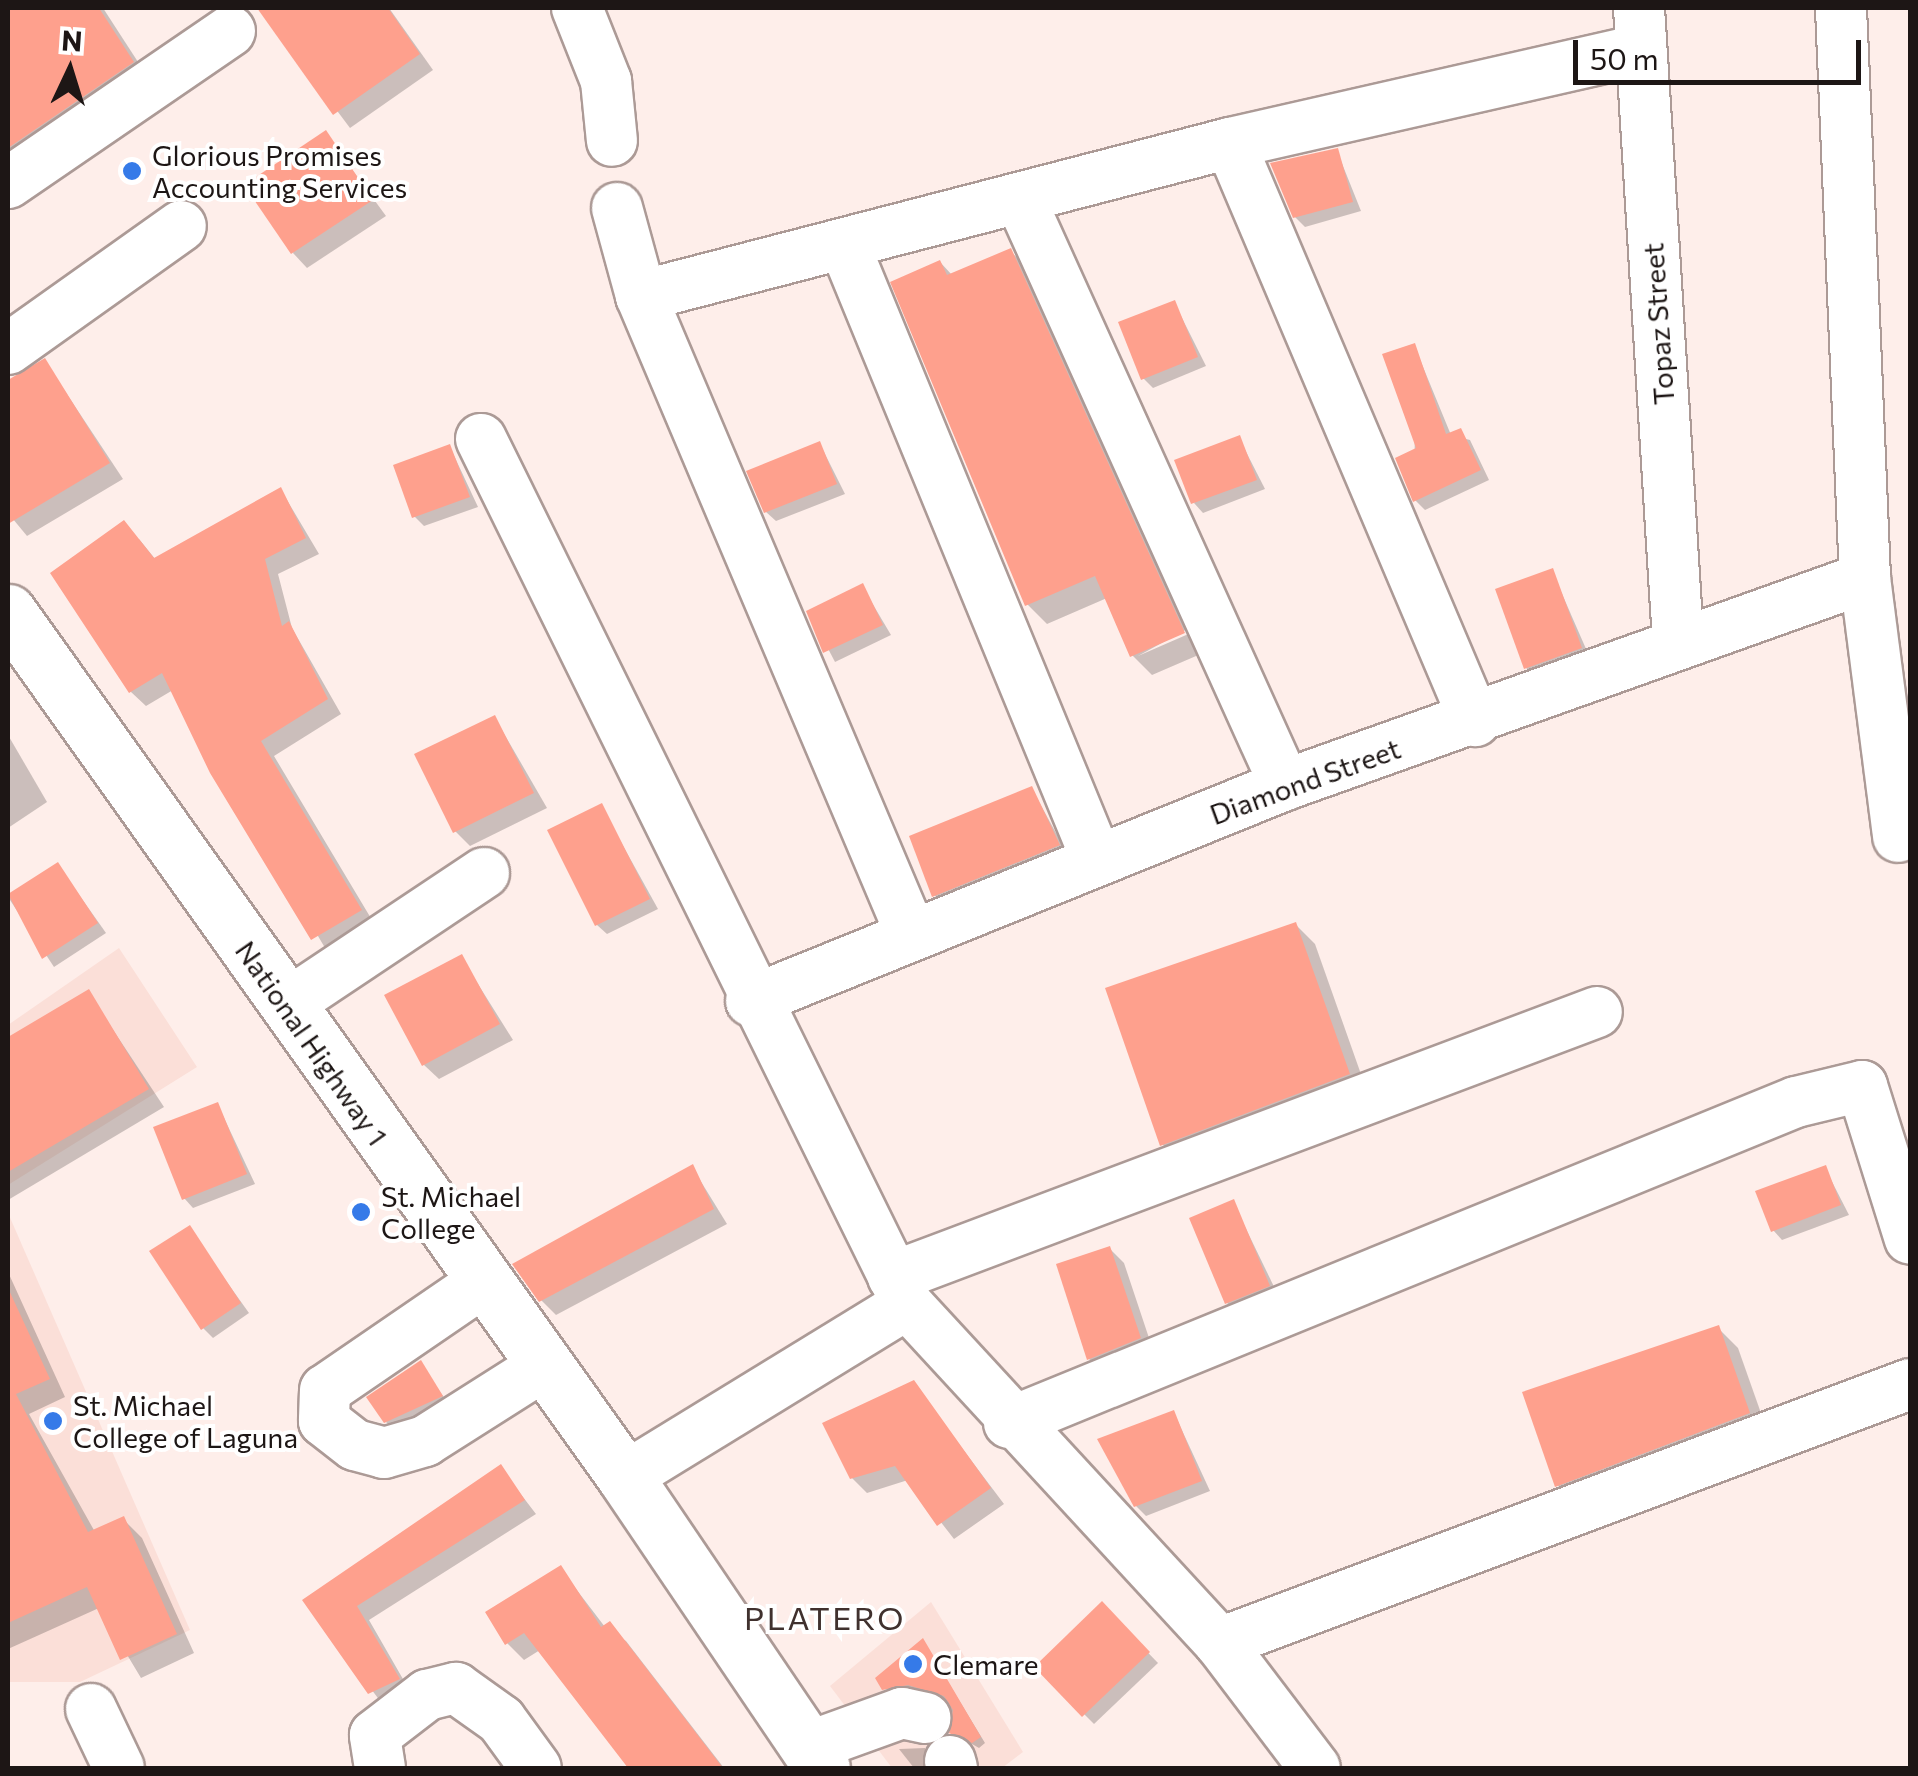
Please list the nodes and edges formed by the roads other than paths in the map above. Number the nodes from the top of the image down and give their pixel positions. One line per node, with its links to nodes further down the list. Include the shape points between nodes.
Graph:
1 (576, 8): 5 (street, via 606,81)
2 (1841, 8): 15 (street)
3 (1640, 29): 6 (street); 17 (street, Topaz Street)
4 (230, 31): 7 (street)
5 (612, 142)
6 (1230, 143): 8 (street); 18 (street)
7 (8, 183)
8 (1022, 203): 11 (street); 19 (street)
9 (617, 208): 12 (street)
10 (181, 226): 13 (street)
11 (846, 249): 12 (street); 21 (street)
12 (641, 296): 23 (street)
13 (8, 349)
14 (481, 439): 24 (street)
15 (1866, 578): 17 (street, Diamond Street); 20 (street)
16 (8, 612): 25 (highway, National Highway 1)
17 (1678, 640): 18 (street, Diamond Street)
18 (1475, 722): 19 (street, Diamond Street)
19 (1285, 786): 21 (street, Diamond Street)
20 (1898, 837)
21 (1098, 860): 23 (street, Diamond Street)
22 (484, 873): 25 (street)
23 (911, 934): 24 (street, Diamond Street)
24 (752, 1001): 29 (street)
25 (286, 1006): 28 (highway, National Highway 1)
26 (1597, 1012): 29 (street)
27 (1910, 1240): 32 (street, via 1862,1086 1796,1102)
28 (484, 1282): 30 (highway, National Highway 1); 30 (street, via 325,1390 324,1420 355,1445 384,1453 425,1441)
29 (900, 1290): 32 (street); 33 (street)
30 (543, 1366): 33 (highway, National Highway 1)
31 (1910, 1384): 34 (street)
32 (1009, 1423): 34 (street)
33 (626, 1477): 37 (highway, National Highway 1)
34 (1220, 1643): 41 (street)
35 (91, 1709): 38 (street)
36 (925, 1718): 37 (street, via 902,1713)
37 (815, 1758)
38 (118, 1768)
39 (380, 1768): 40 (street, via 375,1735 426,1694 456,1688 501,1720)
40 (536, 1768)
41 (1315, 1768)

